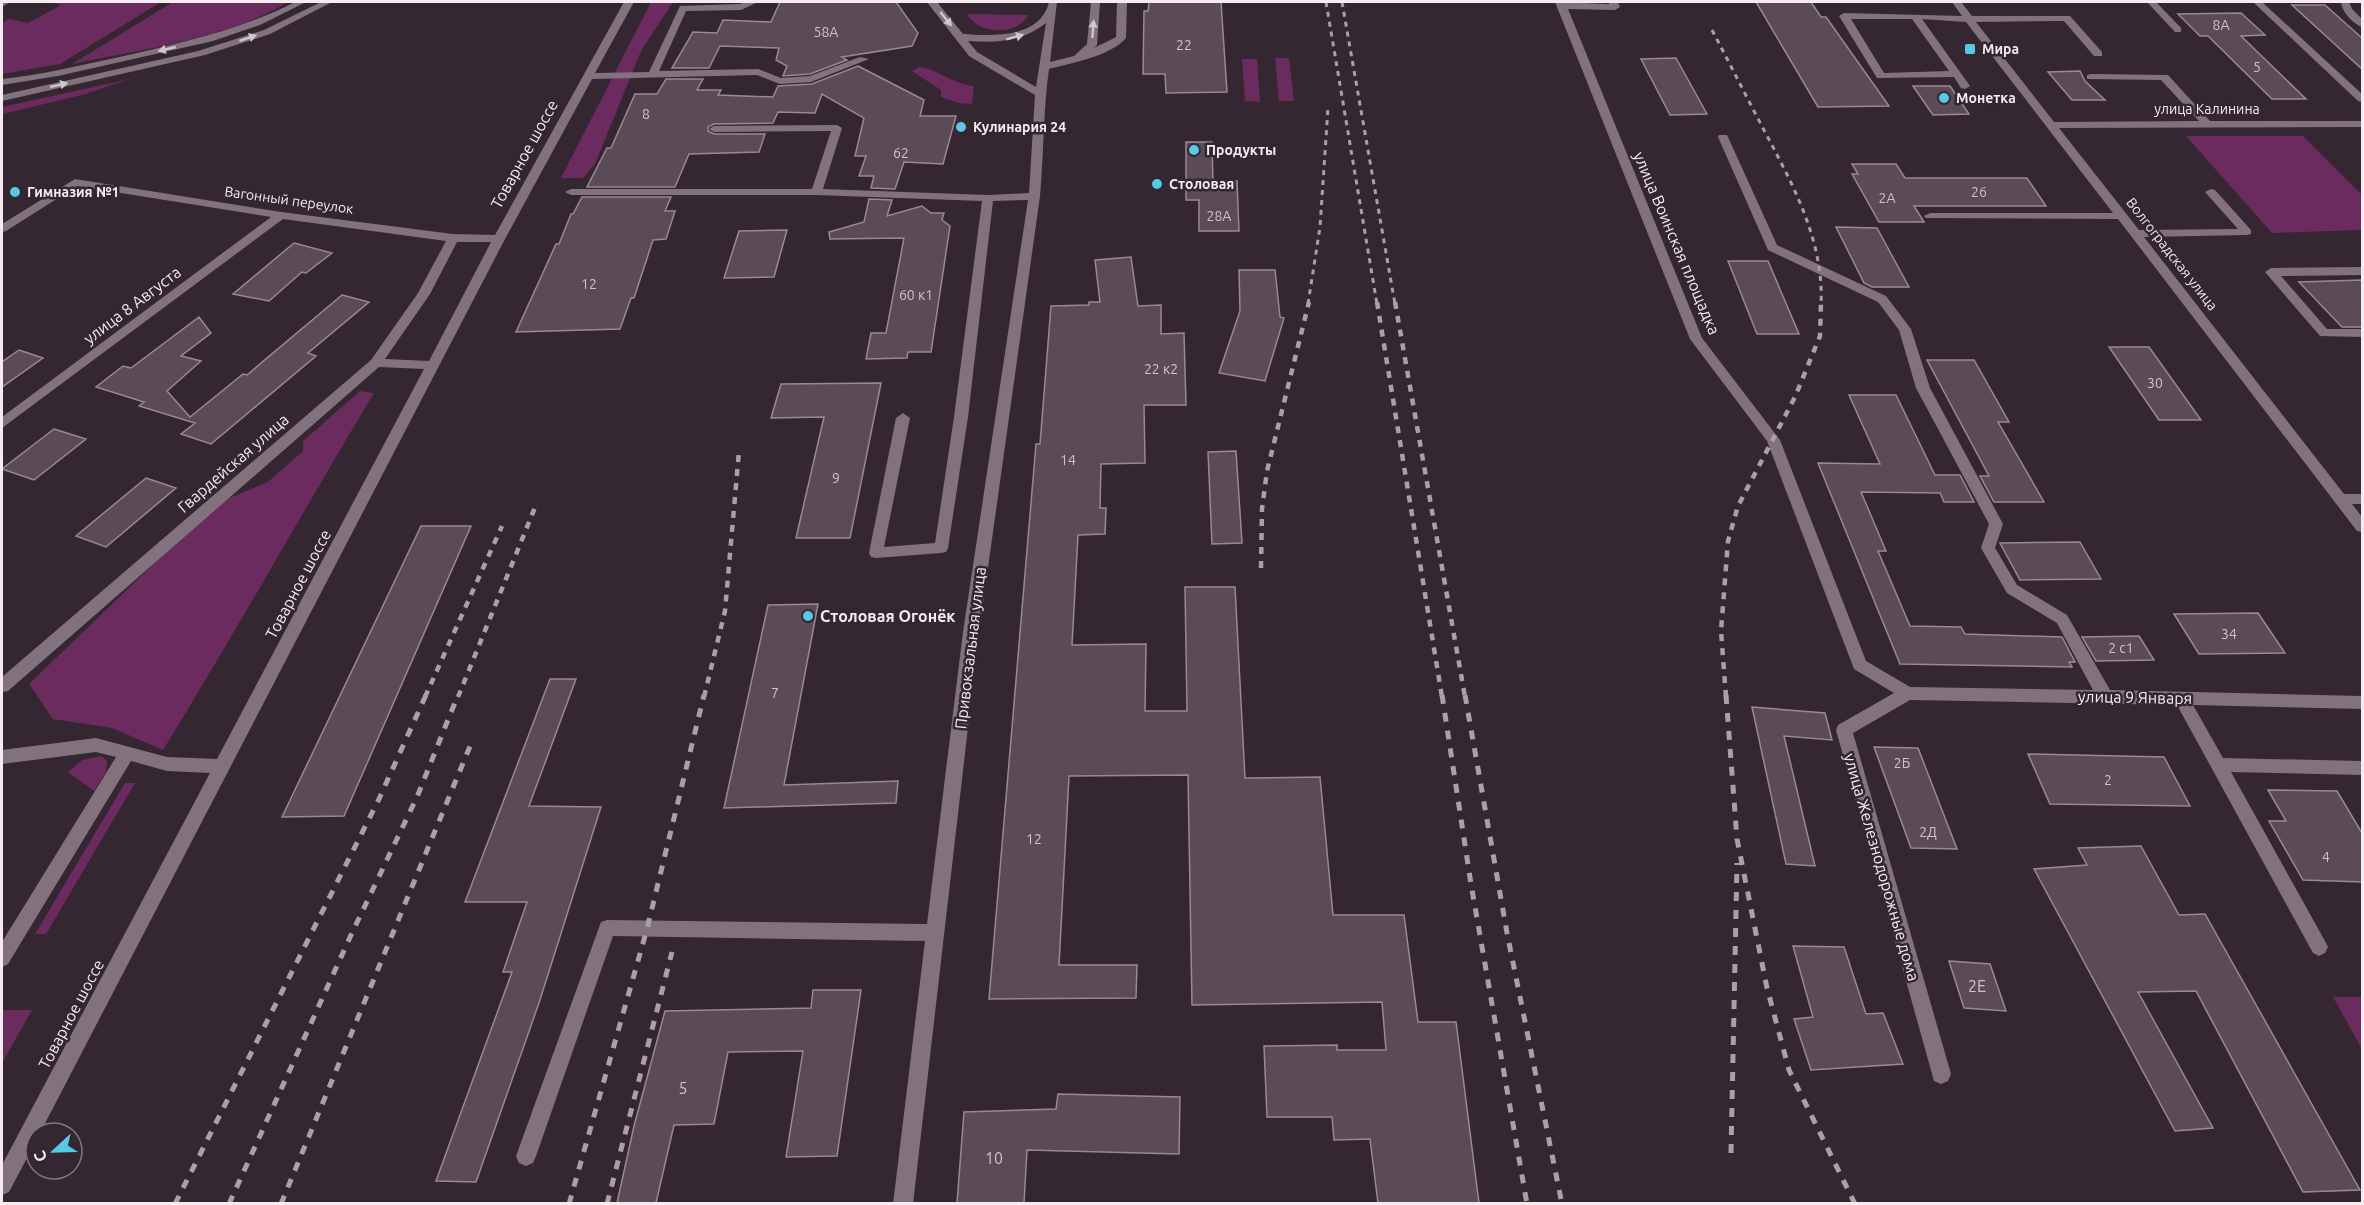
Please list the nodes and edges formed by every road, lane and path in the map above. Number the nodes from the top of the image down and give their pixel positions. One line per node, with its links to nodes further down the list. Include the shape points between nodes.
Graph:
1 (301, 2): 28 (street, one-way to 28, via 233,31 171,48)
2 (327, 2): 31 (street, one-way to 2, via 201,53 267,32)
3 (629, 2): 26 (street, Товарное шоссе)
4 (753, 2): 25 (street, via 741,7 682,8)
5 (932, 2): 19 (street, one-way to 19)
6 (1095, 2): 21 (street, one-way to 6, via 1092,45)
7 (1122, 2): 21 (street, via 1121,38)
8 (1613, 2): 13 (street, via 1615,7)
9 (1956, 2): 16 (street, Волгоградская улица)
10 (2151, 2): 18 (street)
11 (2256, 2): 32 (street)
12 (2345, 2): 17 (street, via 2347,10)
13 (1561, 4): 60 (street, улица Воинская площадка, via 1696,339 1773,440 1860,665)
14 (1053, 7): 19 (street, Привокзальная улица, one-way to 14, via 1017,37 1030,32); 23 (street, Привокзальная улица)
15 (1915, 16): 16 (street); 24 (street); 24 (street, via 1844,16 1881,76)
16 (1970, 19): 20 (street, via 2067,18); 35 (street, Волгоградская улица)
17 (2362, 24)
18 (2178, 30)
19 (959, 37): 30 (street, via 973,54)
20 (2098, 54)
21 (1078, 58): 23 (street)
22 (864, 59): 25 (street, via 811,79 780,81 758,72)
23 (1044, 67): 30 (street, Привокзальная улица)
24 (1957, 74): 29 (street)
25 (652, 75): 26 (street)
26 (587, 76): 49 (street, Товарное шоссе)
27 (2091, 77): 33 (street, via 2164,77)
28 (2, 82)
29 (1965, 86)
30 (1041, 94): 41 (street, Привокзальная улица)
31 (2, 98)
32 (2362, 99)
33 (2207, 124): 34 (street, улица Калинина); 35 (street, улица Калинина)
34 (2362, 124)
35 (2052, 125): 45 (street, Волгоградская улица)
36 (714, 129): 39 (street, via 837,128)
37 (1723, 137): 61 (street, via 1772,247 1882,299 1905,329 1923,388 1996,524 1988,548 2012,589 2061,619)
38 (571, 192): 39 (street)
39 (816, 192): 42 (street)
40 (2211, 192): 47 (street, via 2247,232)
41 (1034, 196): 42 (street); 69 (street, Привокзальная улица, via 971,632)
42 (988, 198): 54 (street, via 941,548 876,553)
43 (281, 215): 46 (street, Вагонный переулок, via 75,182); 48 (street, Вагонный переулок); 55 (street, улица 8 Августа)
44 (1930, 216): 45 (street)
45 (2124, 216): 47 (street, Волгоградская улица)
46 (2, 229)
47 (2137, 234): 56 (street, Волгоградская улица)
48 (453, 238): 49 (street, Вагонный переулок); 52 (street, Гвардейская улица, via 424,294)
49 (499, 238): 53 (street, Товарное шоссе)
50 (2362, 272): 51 (street, via 2271,272 2324,333)
51 (2362, 333)
52 (376, 363): 53 (street); 59 (street, Гвардейская улица)
53 (433, 365): 67 (street, Товарное шоссе)
54 (903, 418)
55 (2, 423)
56 (2341, 499): 57 (street); 58 (street, Волгоградская улица)
57 (2362, 499)
58 (2362, 527)
59 (2, 686)
60 (1908, 693): 61 (street, улица 9 Января); 72 (street, улица Железнодорожные дома, via 1844,730)
61 (2105, 697): 62 (street, улица 9 Января)
62 (2181, 698): 63 (street, улица 9 Января); 66 (street)
63 (2362, 702)
64 (127, 754): 65 (street, via 96,745); 67 (street, via 167,764); 71 (street)
65 (2, 757)
66 (2218, 765): 68 (street); 70 (street)
67 (223, 766): 74 (street, Товарное шоссе)
68 (2362, 768)
69 (936, 933): 73 (street, via 607,928); 75 (street, Привокзальная улица)
70 (2319, 947)
71 (2, 958)
72 (1941, 1074)
73 (526, 1156)
74 (2, 1185)
75 (903, 1203)

